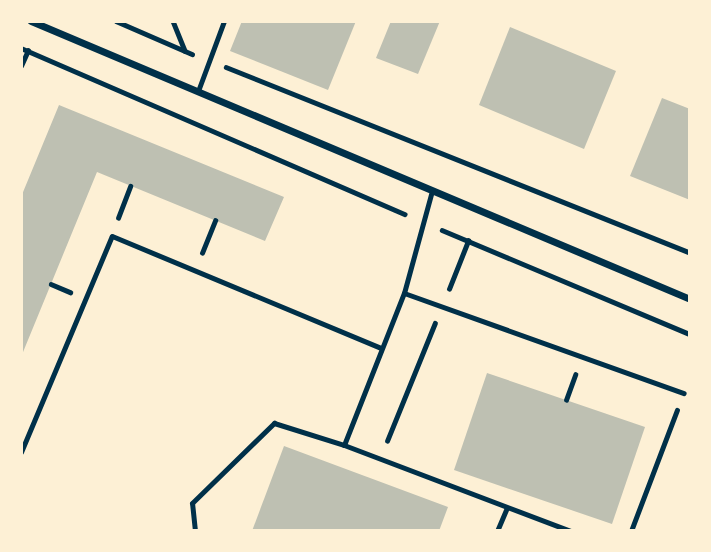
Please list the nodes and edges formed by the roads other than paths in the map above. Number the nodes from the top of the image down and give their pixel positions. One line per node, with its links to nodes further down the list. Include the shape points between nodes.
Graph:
1 (31, 21): 3 (street)
2 (225, 21): 3 (lane)
3 (198, 91): 4 (street)
4 (431, 194): 5 (lane); 6 (street)
5 (404, 293): 7 (lane); 8 (lane)
6 (690, 299)
7 (381, 348): 9 (lane); 10 (lane, via 112,236)
8 (684, 393)
9 (344, 445): 11 (lane); 12 (lane, via 274,423 192,503)
10 (21, 452)
11 (507, 508): 13 (lane); 14 (lane)
12 (195, 531)
13 (497, 531)
14 (570, 531)

